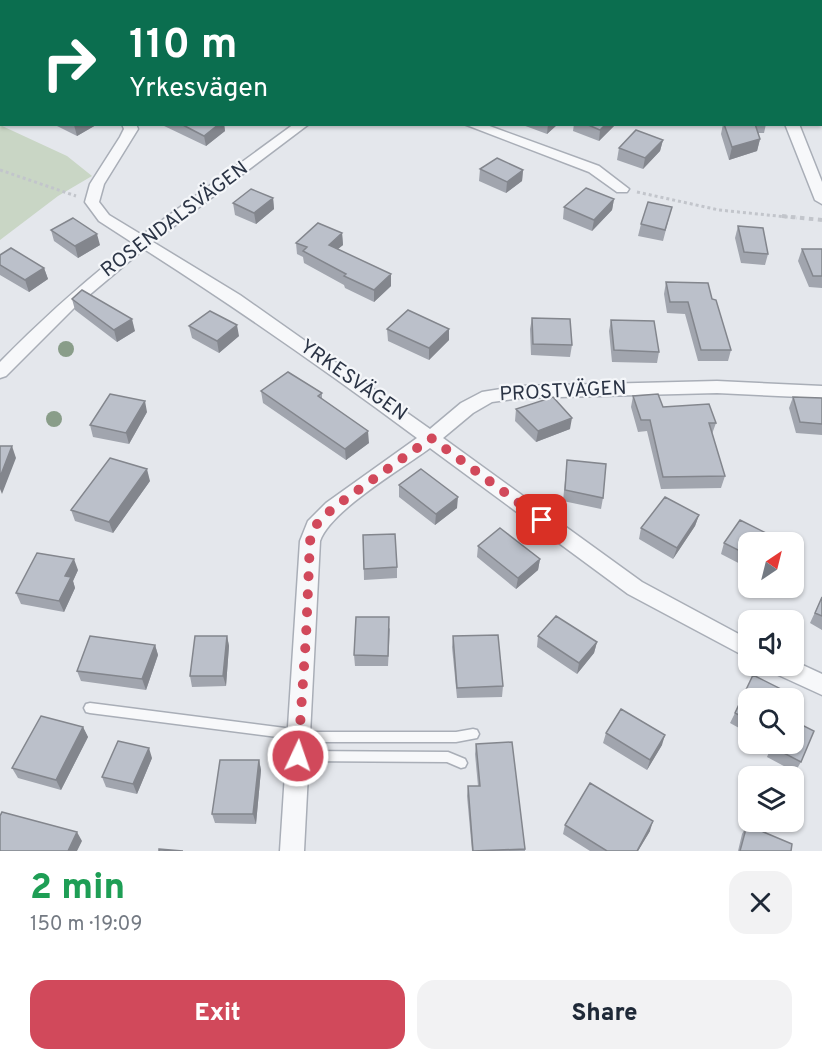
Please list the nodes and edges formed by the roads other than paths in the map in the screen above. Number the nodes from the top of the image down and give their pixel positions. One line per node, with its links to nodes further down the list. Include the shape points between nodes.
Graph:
1 (130, 126): 7 (street, YRKESVÄGEN, via 127,141 95,188 92,199 104,218)
2 (300, 126): 7 (street, ROSENDALSVÄGEN)
3 (476, 126): 5 (street, via 594,169)
4 (793, 126): 6 (street)
5 (622, 189)
6 (822, 200)
7 (140, 242): 8 (street, ROSENDALSVÄGEN, via 24,345); 10 (street, YRKESVÄGEN, via 234,299)
8 (0, 372)
9 (822, 392): 10 (street, PROSTVÄGEN, via 717,387 520,392 488,396)
10 (431, 438): 11 (street, YRKESVÄGEN, via 635,588); 15 (street, PROSTVÄGEN, via 333,508 315,526 310,541)
11 (738, 644)
12 (804, 676): 13 (street)
13 (822, 684)
14 (90, 708): 15 (lane)
15 (299, 734): 16 (lane, via 392,738); 17 (street, PROSTVÄGEN)
16 (473, 734)
17 (298, 756): 18 (lane, via 448,757); 19 (street, PROSTVÄGEN)
18 (461, 764)
19 (292, 851)

